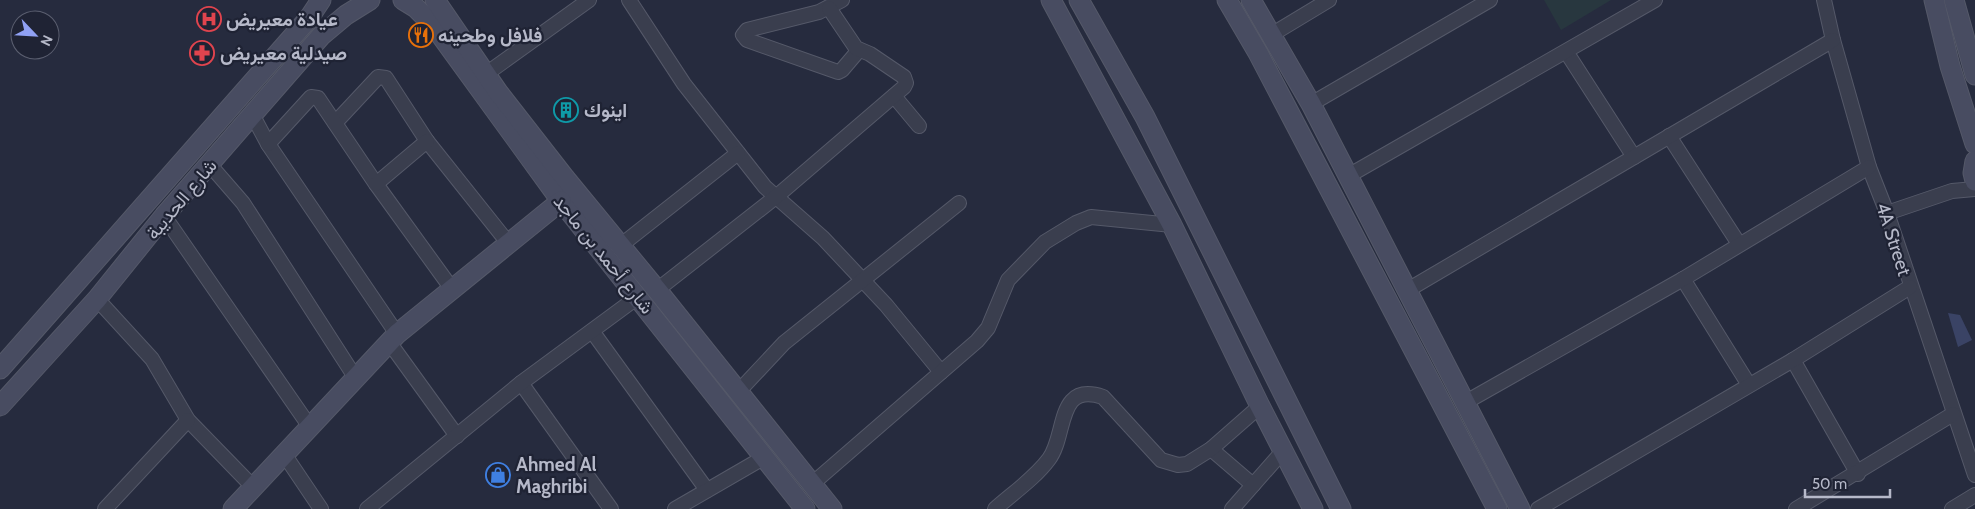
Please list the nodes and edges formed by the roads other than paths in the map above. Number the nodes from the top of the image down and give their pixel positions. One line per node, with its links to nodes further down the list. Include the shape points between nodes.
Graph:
1 (321, 0): 63 (street, شارع الحديبة, via 309,18)
2 (370, 0): 27 (street, شارع الحديبة, via 321,36)
3 (403, 0): 44 (street, شارع أحمد بن ماجد, via 434,26)
4 (434, 0): 23 (street, شارع أحمد بن ماجد)
5 (589, 0): 23 (street)
6 (629, 0): 34 (street, via 684,84)
7 (842, 0): 18 (street)
8 (1051, 0): 48 (street)
9 (1079, 0): 98 (street, via 1145,117)
10 (1228, 0): 99 (street)
11 (1251, 0): 19 (street)
12 (1329, 0): 19 (street)
13 (1490, 0): 26 (street)
14 (1655, 0): 22 (street)
15 (1824, 0): 20 (street, 4A Street)
16 (1934, 0): 33 (street, via 1950,66)
17 (1954, 0): 24 (street)
18 (829, 8): 21 (street, via 852,44); 21 (street, via 747,30 743,35 747,40 838,72)
19 (1271, 35): 26 (street)
20 (1833, 40): 30 (street); 37 (street, 4A Street)
21 (860, 50): 25 (street, via 904,77 904,87)
22 (1567, 52): 35 (street); 39 (street)
23 (486, 74): 51 (street, شارع أحمد بن ماجد)
24 (1975, 75)
25 (894, 96): 29 (street); 43 (street)
26 (1311, 104): 39 (street)
27 (253, 116): 32 (street); 36 (street, شارع الحديبة)
28 (335, 123): 31 (street, via 378,77 382,77 390,81); 32 (street, via 318,98 310,97); 40 (street)
29 (919, 126)
30 (1669, 136): 35 (street); 50 (street)
31 (427, 141): 40 (street); 49 (street)
32 (268, 144): 61 (street)
33 (1975, 144)
34 (738, 153): 43 (street); 51 (street)
35 (1634, 157): 57 (street)
36 (210, 165): 47 (street, شارع الحديبة); 65 (street, via 242,203)
37 (1869, 166): 46 (street, 4A Street); 50 (street)
38 (1974, 170): 42 (street)
39 (1348, 176): 57 (street)
40 (376, 184): 55 (street)
41 (1975, 189): 42 (street)
42 (1952, 192): 46 (street)
43 (777, 196): 53 (street); 56 (street)
44 (561, 201): 49 (street); 58 (street, شارع أحمد بن ماجد)
45 (959, 203): 53 (street)
46 (1887, 213): 54 (street, 4A Street)
47 (164, 216): 59 (street, شارع الحديبة); 74 (street)
48 (1172, 225): 64 (street, via 1091,217 1076,222 1045,242 1008,280 988,328); 71 (street)
49 (509, 244): 55 (street)
50 (1739, 244): 52 (street)
51 (620, 246): 56 (street, شارع أحمد بن ماجد)
52 (1683, 279): 67 (street); 69 (street)
53 (864, 281): 64 (street, via 904,324); 68 (street, via 784,342)
54 (1910, 287): 62 (street); 72 (street, 4A Street)
55 (452, 289): 61 (street)
56 (657, 290): 68 (street, شارع أحمد بن ماجد)
57 (1406, 291): 69 (street)
58 (639, 296): 60 (street); 79 (street, شارع أحمد بن ماجد)
59 (97, 300): 70 (street, شارع الحديبة); 73 (street, via 152,360)
60 (592, 330): 66 (street); 85 (street)
61 (393, 338): 65 (street); 75 (street)
62 (1793, 360): 67 (street); 80 (street)
63 (0, 369)
64 (941, 372): 82 (street)
65 (355, 377): 74 (street)
66 (521, 383): 75 (street); 91 (street)
67 (1749, 385): 101 (street)
68 (739, 391): 82 (street, شارع أحمد بن ماجد)
69 (1466, 402): 100 (street)
70 (0, 406)
71 (1260, 406): 76 (street); 77 (street)
72 (1953, 414): 80 (street); 81 (street, 4A Street)
73 (188, 420): 84 (street); 87 (street)
74 (310, 427): 78 (street)
75 (457, 436): 90 (street)
76 (1211, 448): 83 (street); 95 (street, via 1187,464 1166,463 1103,397 1094,394 1077,396 1066,408 1048,460)
77 (1283, 451): 83 (street); 97 (street)
78 (284, 454): 84 (street); 89 (street)
79 (763, 458): 85 (street); 93 (street, شارع أحمد بن ماجد)
80 (1858, 474): 102 (street)
81 (1975, 475)
82 (812, 484): 94 (street, شارع أحمد بن ماجد)
83 (1253, 485): 96 (street)
84 (253, 487): 88 (street)
85 (707, 490): 92 (street)
86 (1975, 495): 103 (street)
87 (105, 509)
88 (233, 509)
89 (321, 509)
90 (367, 509)
91 (611, 509)
92 (675, 509)
93 (805, 509)
94 (832, 509)
95 (995, 509)
96 (1232, 509)
97 (1313, 509)
98 (1341, 509)
99 (1497, 509)
100 (1520, 509)
101 (1538, 509)
102 (1796, 509)
103 (1952, 509)

